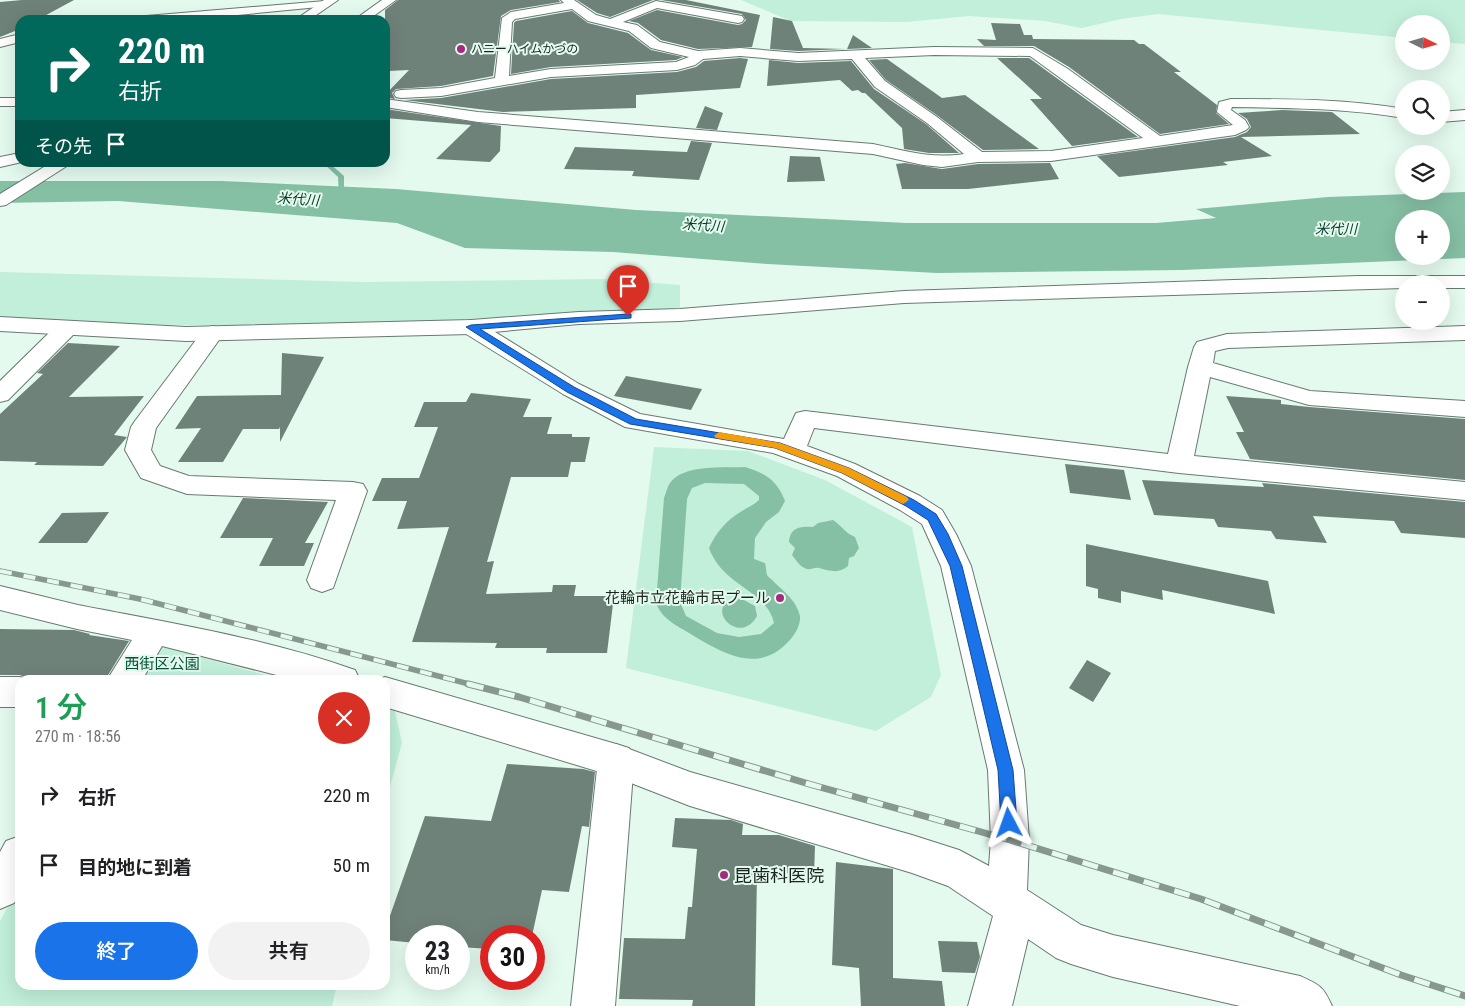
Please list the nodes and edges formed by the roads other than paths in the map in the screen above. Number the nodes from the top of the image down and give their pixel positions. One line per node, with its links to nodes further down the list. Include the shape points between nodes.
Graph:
1 (258, 0): 7 (street, via 236,6)
2 (390, 0): 10 (street)
3 (328, 2): 8 (street); 9 (street)
4 (570, 2): 11 (street); 20 (street, via 511,16 506,21)
5 (157, 5): 6 (street)
6 (146, 15)
7 (228, 15)
8 (240, 15)
9 (308, 15)
10 (368, 15)
11 (592, 18): 13 (street); 14 (street)
12 (738, 19): 13 (street, via 656,4)
13 (613, 22): 19 (street, via 633,28 656,45)
14 (592, 34)
15 (15, 40): 16 (street)
16 (0, 45): 17 (street)
17 (15, 46)
18 (855, 54): 19 (street, via 798,57 726,52); 28 (street, via 1033,52); 29 (street, via 880,84)
19 (698, 55): 20 (street, via 677,66 551,73)
20 (502, 82): 21 (street, via 441,92)
21 (390, 95)
22 (0, 102): 23 (street)
23 (15, 102)
24 (390, 104): 29 (street, via 478,117 873,149 942,162)
25 (1395, 112): 28 (street, via 1323,104 1231,103 1224,105 1224,112 1241,127)
26 (1465, 115): 27 (street)
27 (1450, 116)
28 (1157, 141): 29 (street, via 1051,156)
29 (978, 157)
30 (15, 159): 31 (street)
31 (0, 162)
32 (57, 167): 33 (street)
33 (0, 202)
34 (1465, 282): 36 (street, via 1348,282 904,297)
35 (0, 324): 37 (street)
36 (471, 327): 38 (street); 43 (street, via 571,389 634,422 776,445)
37 (66, 329): 38 (street); 41 (street)
38 (213, 333): 46 (street, via 144,427 138,450 150,472 187,485 353,491)
39 (1465, 333): 40 (street, via 1228,341 1205,348)
40 (1200, 367): 42 (street, via 1310,398); 44 (street)
41 (0, 396)
42 (1465, 409)
43 (792, 451): 44 (street, via 805,419); 57 (street, via 846,470 910,503 932,517 942,534 956,566 1006,770)
44 (1179, 464): 45 (street)
45 (1465, 491)
46 (322, 580)
47 (0, 598): 48 (street)
48 (154, 631): 49 (street); 50 (street)
49 (127, 675)
50 (326, 675)
51 (0, 692): 52 (street)
52 (15, 692)
53 (390, 693): 54 (street)
54 (616, 760): 57 (street, via 690,789 960,870); 58 (street)
55 (15, 864): 56 (street)
56 (0, 889)
57 (1011, 904): 59 (street); 60 (street, via 1070,943 1113,956 1300,998)
58 (593, 1006)
59 (990, 1006)
60 (1310, 1006)

